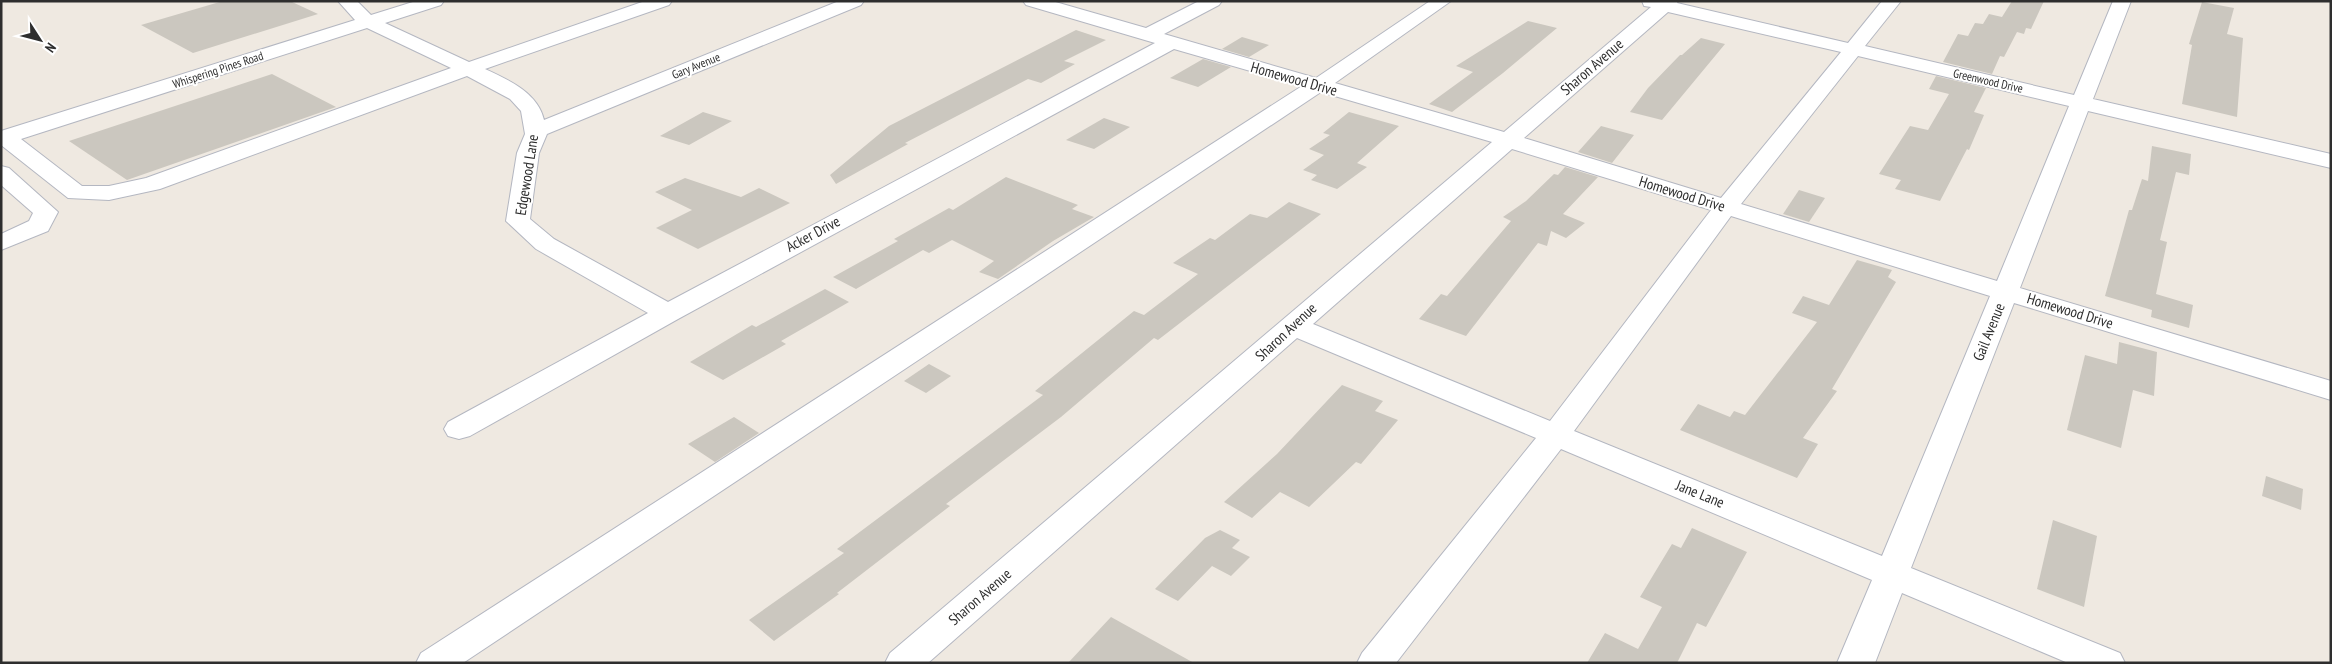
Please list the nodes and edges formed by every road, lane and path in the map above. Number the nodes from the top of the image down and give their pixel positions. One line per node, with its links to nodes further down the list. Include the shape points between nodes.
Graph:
1 (347, 1): 11 (street, Edgewood Lane)
2 (435, 1): 11 (street, Whispering Pines Road)
3 (663, 1): 15 (street)
4 (855, 1): 18 (street, Gary Avenue)
5 (1032, 1): 12 (street, Homewood Drive)
6 (1213, 1): 12 (street)
7 (1442, 1): 16 (street)
8 (1892, 1): 14 (street)
9 (2122, 1): 17 (street, Gail Avenue)
10 (1659, 3): 14 (street, Greenwood Drive); 20 (street, Sharon Avenue)
11 (369, 22): 15 (street, Edgewood Lane); 19 (street, Whispering Pines Road)
12 (1146, 36): 13 (street, Homewood Drive)
13 (1170, 43): 16 (street, Homewood Drive); 26 (street, Acker Drive)
14 (1854, 50): 17 (street, Greenwood Drive); 23 (street)
15 (470, 68): 18 (street, Edgewood Lane, via 517,95 531,109); 19 (street, via 152,184 108,193 76,193)
16 (1317, 86): 20 (street, Homewood Drive); 32 (street)
17 (2080, 102): 21 (street, Greenwood Drive); 25 (street, Gail Avenue)
18 (536, 130): 26 (street, Edgewood Lane, via 528,153 518,220 545,244)
19 (3, 137)
20 (1507, 140): 23 (street, Homewood Drive); 27 (street, Sharon Avenue)
21 (2331, 161)
22 (1, 173): 24 (street, via 46,212 39,226)
23 (1726, 207): 25 (street, Homewood Drive); 30 (street)
24 (1, 243)
25 (2006, 292): 28 (street, Homewood Drive); 31 (street, Gail Avenue, via 1906,534)
26 (668, 313): 29 (street, Acker Drive)
27 (1293, 326): 30 (street, Jane Lane); 33 (street, Sharon Avenue)
28 (2331, 391)
29 (459, 429)
30 (1555, 435): 31 (street, Jane Lane); 34 (street)
31 (1893, 574): 35 (street, Gail Avenue); 36 (street, Jane Lane)
32 (434, 663)
33 (903, 663)
34 (1375, 663)
35 (1856, 663)
36 (2107, 663)

